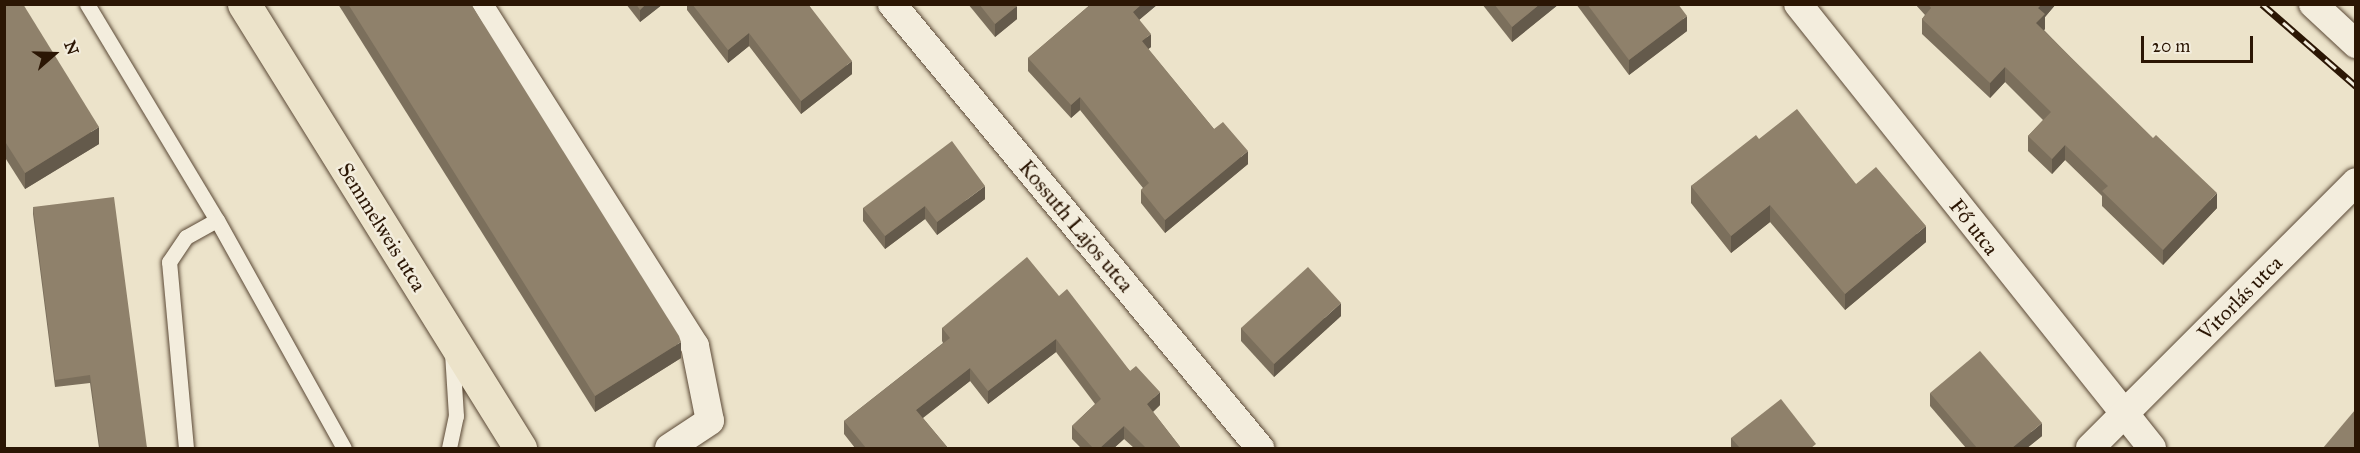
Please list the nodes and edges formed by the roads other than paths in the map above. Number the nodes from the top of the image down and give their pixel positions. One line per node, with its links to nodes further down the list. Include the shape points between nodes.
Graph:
1 (87, 4): 9 (lane)
2 (244, 4): 10 (main road, Semmelweis utca)
3 (478, 4): 16 (street, via 695,346 710,421)
4 (892, 4): 17 (street, Kossuth Lajos utca)
5 (1798, 4): 11 (street, Fő utca)
6 (2313, 4): 7 (street)
7 (2355, 44)
8 (2355, 182): 11 (street, Vitorlás utca)
9 (217, 220): 12 (lane, via 186,237 169,262); 13 (lane)
10 (451, 337): 14 (lane, via 456,416); 15 (main road, Semmelweis utca)
11 (2124, 413): 18 (street, Vitorlás utca); 19 (street, Fő utca)
12 (186, 448)
13 (344, 448)
14 (449, 448)
15 (520, 448)
16 (669, 448)
17 (1260, 448)
18 (2090, 448)
19 (2152, 448)

